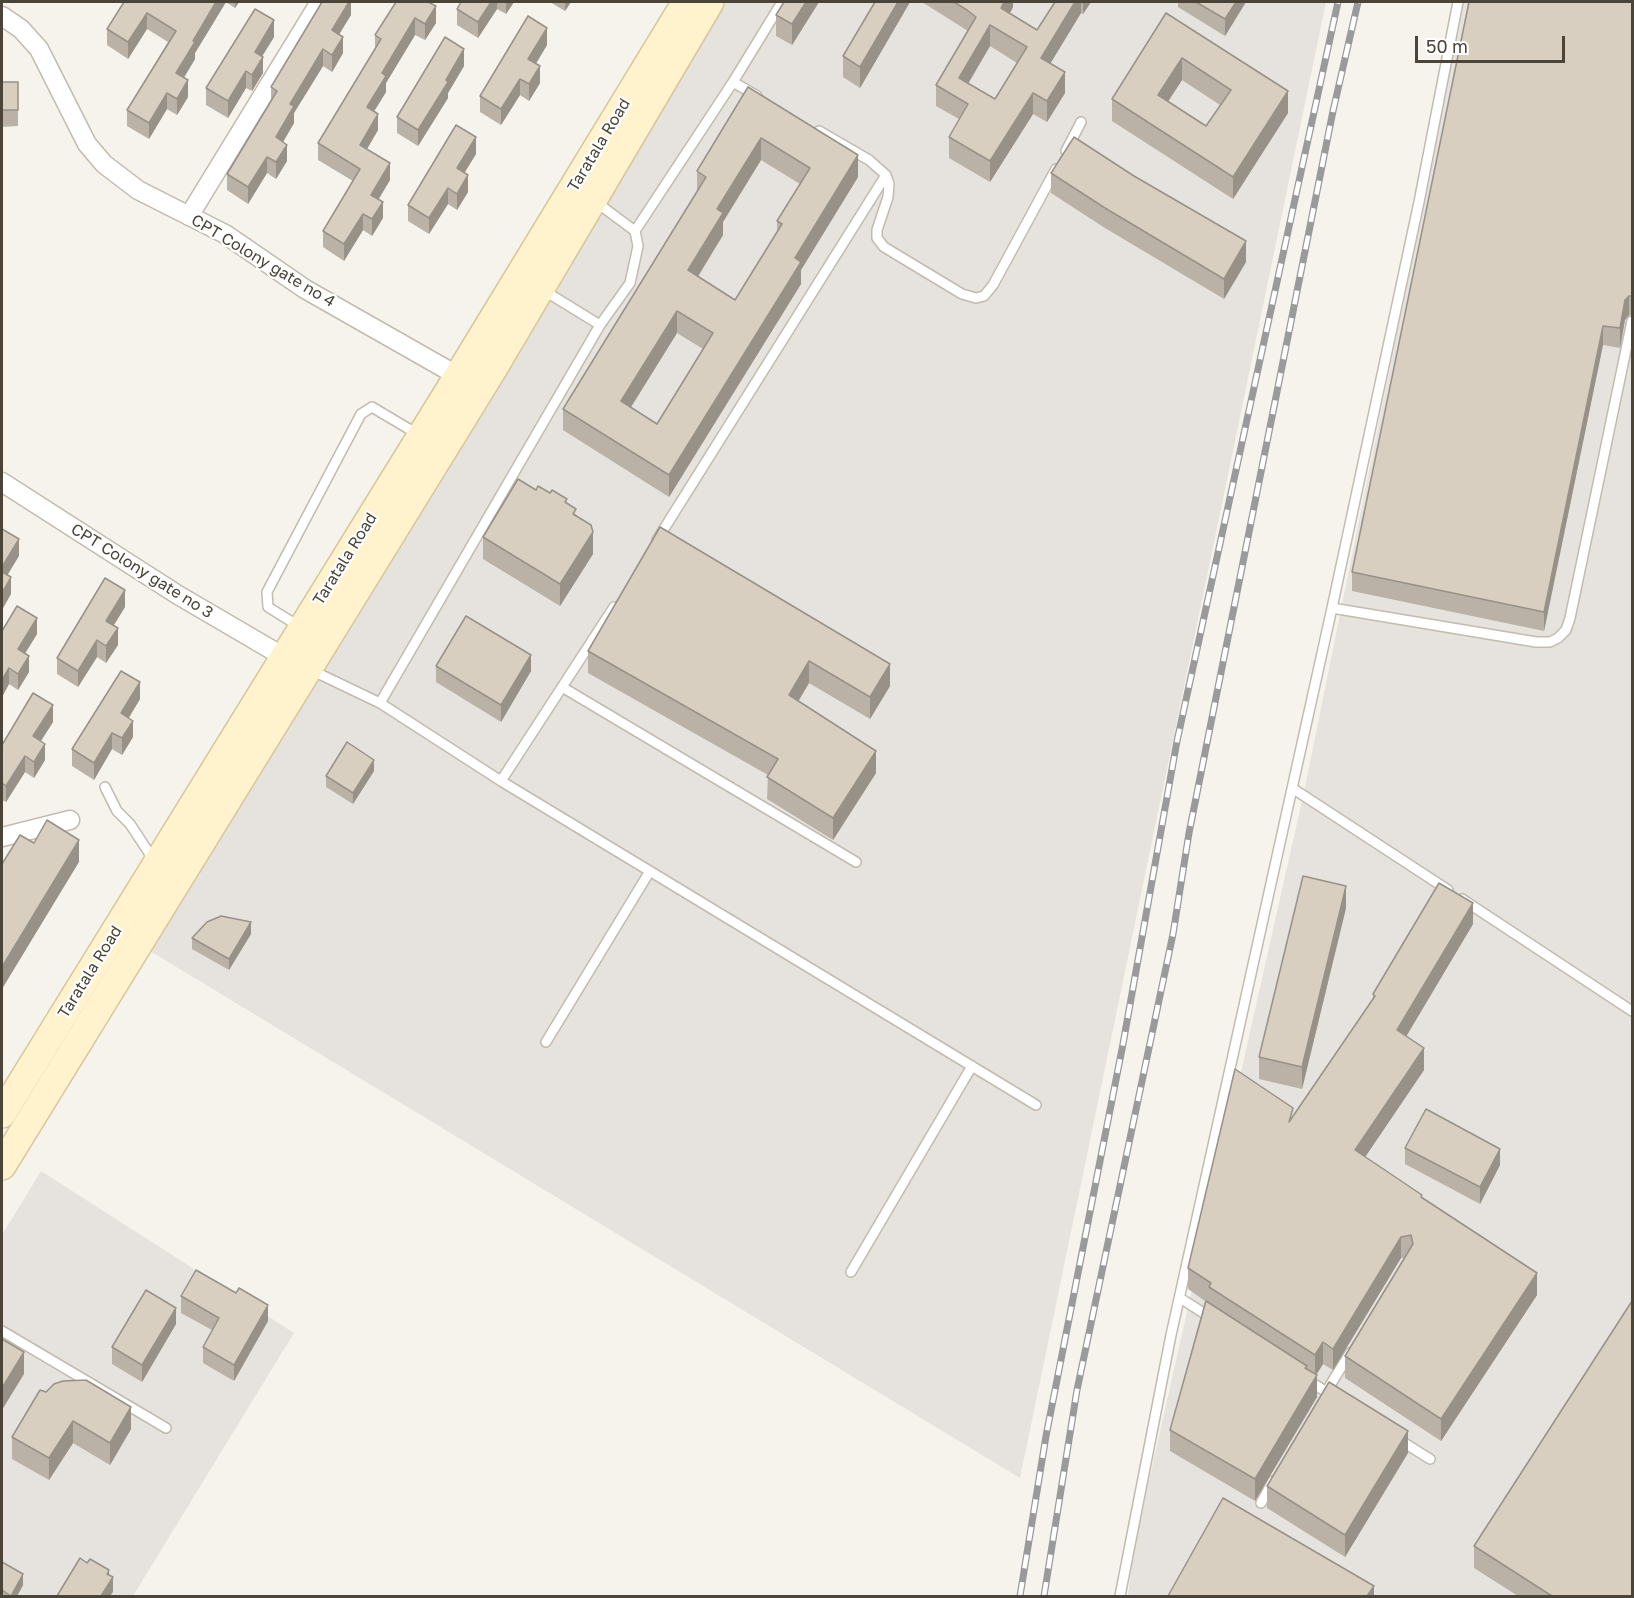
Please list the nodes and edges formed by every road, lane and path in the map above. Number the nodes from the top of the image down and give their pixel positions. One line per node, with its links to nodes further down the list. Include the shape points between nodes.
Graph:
1 (320, 2): 13 (street)
2 (686, 2): 12 (main road, Taratala Road)
3 (711, 2): 12 (main road)
4 (782, 2): 7 (lane)
5 (1458, 2): 23 (lane)
6 (7, 11): 13 (street, CPT Colony gate no 4, via 39,49 87,144 104,164 138,190)
7 (733, 82): 8 (lane); 14 (lane)
8 (762, 99)
9 (1082, 122): 11 (lane, via 984,296 962,294 885,247 878,238 879,217 888,197)
10 (811, 126): 11 (lane, via 869,160)
11 (886, 175): 21 (lane)
12 (584, 193): 14 (lane); 15 (main road)
13 (189, 216): 18 (street, CPT Colony gate no 4, via 225,234 305,289)
14 (635, 231): 17 (lane, via 638,246 630,283)
15 (530, 282): 17 (lane); 18 (main road, Taratala Road); 26 (main road)
16 (1632, 321): 23 (lane, via 1570,618 1558,638 1536,642)
17 (600, 326): 28 (lane)
18 (458, 376): 19 (main road, Taratala Road)
19 (421, 436): 24 (main road, Taratala Road); 24 (lane, via 372,407 361,414 267,592 268,607)
20 (2, 482): 25 (street, CPT Colony gate no 3, via 178,595)
21 (654, 546)
22 (623, 593): 27 (lane)
23 (1332, 608): 31 (lane)
24 (302, 629): 25 (main road, Taratala Road)
25 (285, 657): 35 (main road, Taratala Road)
26 (309, 669): 28 (lane); 42 (main road)
27 (562, 687): 29 (lane); 34 (lane)
28 (380, 703): 29 (lane)
29 (501, 781): 36 (lane)
30 (105, 787): 35 (lane, via 117,811)
31 (1292, 788): 37 (lane); 44 (lane)
32 (70, 820): 33 (street)
33 (2, 837)
34 (856, 862)
35 (157, 864): 41 (main road, Taratala Road)
36 (650, 871): 38 (lane); 39 (lane)
37 (1632, 1011)
38 (546, 1042)
39 (972, 1066): 40 (lane); 43 (lane)
40 (1036, 1105)
41 (2, 1114)
42 (2, 1166)
43 (851, 1272)
44 (1180, 1298): 45 (lane); 57 (lane)
45 (1222, 1325)
46 (2, 1331): 52 (lane)
47 (1357, 1342): 49 (lane)
48 (1298, 1374): 49 (lane)
49 (1326, 1392): 50 (lane); 51 (lane)
50 (1320, 1402)
51 (1345, 1404)
52 (166, 1428)
53 (1392, 1435): 54 (lane)
54 (1430, 1459)
55 (1279, 1473): 56 (lane)
56 (1261, 1503)
57 (1120, 1596)

